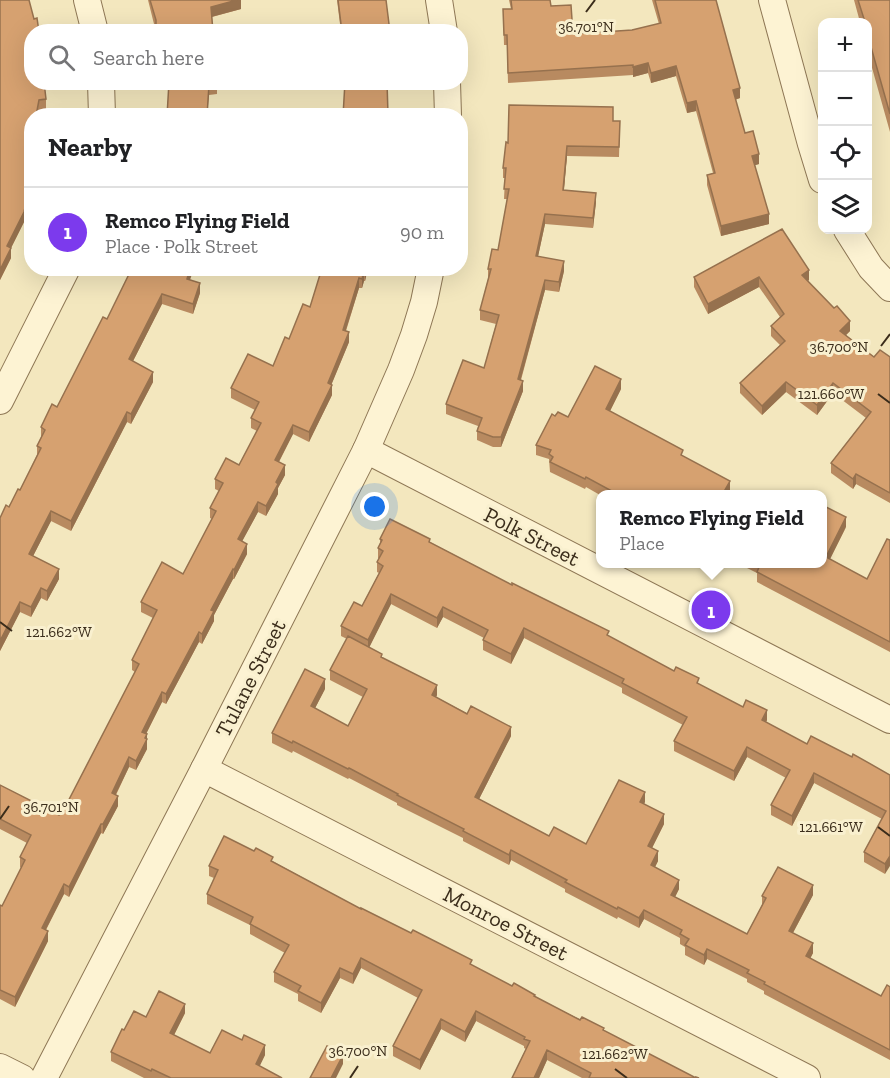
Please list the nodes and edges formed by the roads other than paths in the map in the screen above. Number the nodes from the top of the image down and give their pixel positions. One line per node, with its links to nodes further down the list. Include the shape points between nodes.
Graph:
1 (87, 0): 4 (street)
2 (439, 0): 5 (street)
3 (772, 0): 10 (street)
4 (92, 24)
5 (443, 24)
6 (101, 90): 8 (street)
7 (447, 90): 9 (street)
8 (102, 108)
9 (448, 108)
10 (818, 167)
11 (850, 234): 14 (street, via 871,268)
12 (63, 276): 15 (street)
13 (429, 276): 16 (street, Tulane Street, via 414,335)
14 (890, 288)
15 (0, 401)
16 (366, 450): 17 (street, Polk Street); 18 (street, Tulane Street)
17 (890, 720)
18 (204, 769): 21 (street, Tulane Street); 22 (street, Monroe Street)
19 (0, 1067): 20 (street)
20 (22, 1078)
21 (44, 1078)
22 (807, 1078)

